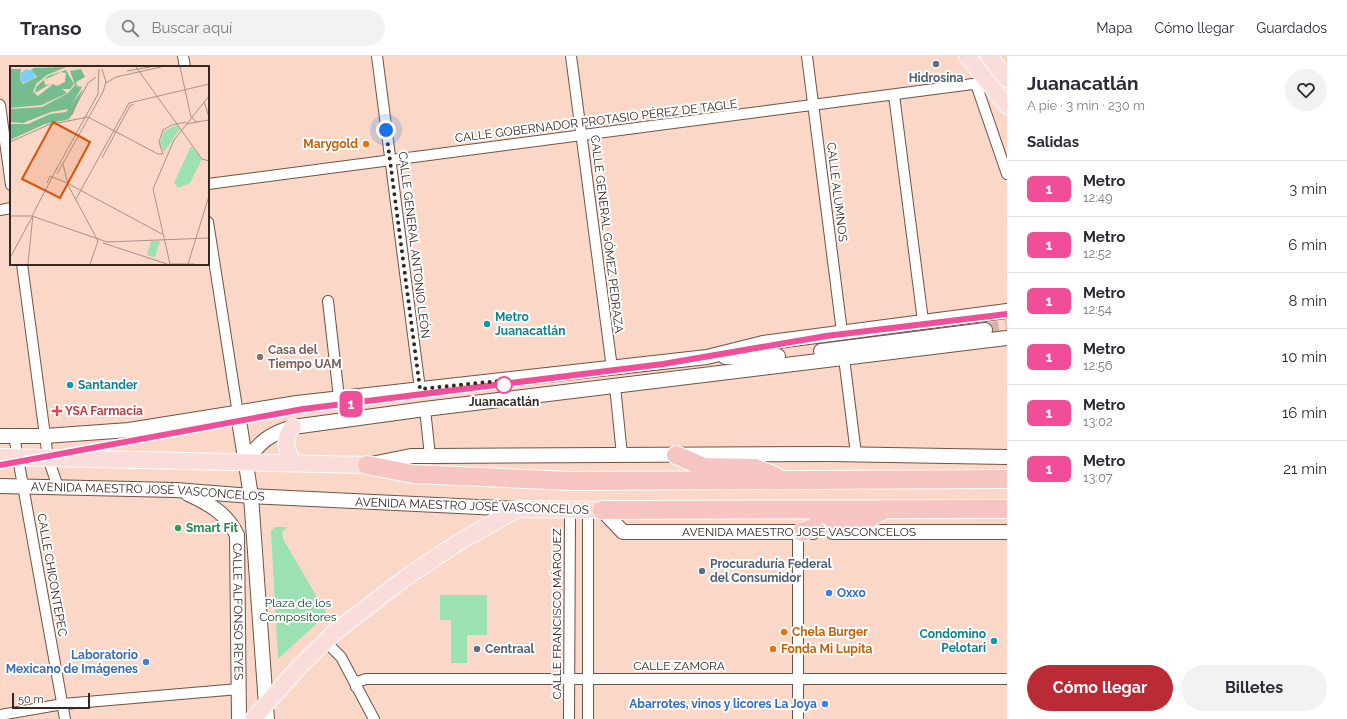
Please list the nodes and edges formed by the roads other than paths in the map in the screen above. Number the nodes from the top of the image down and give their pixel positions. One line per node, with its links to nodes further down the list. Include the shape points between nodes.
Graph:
1 (183, 56): 7 (street)
2 (377, 56): 15 (street, CALLE GENERAL ANTONIO LEÓN)
3 (571, 56): 14 (street, CALLE GENERAL GÓMEZ PEDRAZA)
4 (807, 56): 12 (street, CALLE ALUMNOS)
5 (967, 56): 9 (main road)
6 (989, 56): 8 (main road)
7 (185, 66)
8 (1007, 79)
9 (982, 83): 10 (street, CALLE GOBERNADOR PROTASIO PÉREZ DE TAGLE); 13 (main road); 16 (street)
10 (894, 95): 12 (street, CALLE GOBERNADOR PROTASIO PÉREZ DE TAGLE); 25 (street)
11 (0, 104): 17 (street)
12 (813, 106): 14 (street, CALLE GOBERNADOR PROTASIO PÉREZ DE TAGLE); 27 (street, CALLE ALUMNOS)
13 (1007, 106)
14 (581, 136): 15 (street, CALLE GOBERNADOR PROTASIO PÉREZ DE TAGLE); 31 (street, CALLE GENERAL GÓMEZ PEDRAZA)
15 (390, 160): 18 (street, CALLE GOBERNADOR PROTASIO PÉREZ DE TAGLE); 33 (street, CALLE GENERAL ANTONIO LEÓN)
16 (1007, 174)
17 (10, 178)
18 (209, 184)
19 (10, 208): 20 (street)
20 (0, 210)
21 (209, 228): 36 (street)
22 (22, 265): 39 (street)
23 (328, 301): 34 (street)
24 (1007, 311): 25 (main road)
25 (923, 321): 27 (main road)
26 (985, 330): 29 (main road, via 761,358)
27 (842, 332): 29 (main road, via 762,344)
28 (1007, 338): 30 (main road)
29 (707, 357): 31 (main road)
30 (844, 358): 32 (main road); 40 (street)
31 (612, 368): 33 (main road)
32 (615, 386): 35 (main road); 41 (street)
33 (420, 389): 34 (main road)
34 (339, 398): 36 (main road)
35 (425, 410): 37 (main road); 43 (street)
36 (238, 414): 39 (main road, via 129,430); 48 (main road, CALLE ALFONSO REYES)
37 (293, 428): 48 (main road, via 282,430 265,439); 49 (main road, via 287,436 286,446)
38 (7, 436): 39 (main road); 45 (street, CALLE CHICONTEPEC)
39 (45, 436): 47 (street)
40 (856, 454): 42 (main road); 46 (main road)
41 (622, 455): 42 (main road); 43 (main road)
42 (676, 455): 52 (highway, via 704,467 755,468)
43 (430, 456): 50 (main road, via 410,456)
44 (0, 457): 45 (main road)
45 (17, 457): 47 (main road); 54 (street, CALLE CHICONTEPEC)
46 (1007, 457)
47 (48, 458): 48 (main road); 55 (street)
48 (246, 461): 49 (main road); 57 (main road, CALLE ALFONSO REYES)
49 (294, 462): 50 (main road)
50 (367, 465): 52 (highway, via 413,474 572,481)
51 (1007, 479): 52 (highway)
52 (787, 480)
53 (0, 486): 54 (main road, AVENIDA MAESTRO JOSÉ VASCONCELOS)
54 (23, 486): 55 (main road, AVENIDA MAESTRO JOSÉ VASCONCELOS); 73 (street, CALLE CHICONTEPEC)
55 (58, 487): 56 (main road, AVENIDA MAESTRO JOSÉ VASCONCELOS)
56 (176, 490): 57 (main road, AVENIDA MAESTRO JOSÉ VASCONCELOS); 71 (main road, CALLE ALFONSO REYES, via 208,503 218,510 236,535)
57 (251, 496): 58 (main road, AVENIDA MAESTRO JOSÉ VASCONCELOS); 72 (main road, CALLE ALFONSO REYES)
58 (518, 509): 61 (main road, AVENIDA MAESTRO JOSÉ VASCONCELOS); 65 (main road, via 458,542 420,567 366,606)
59 (886, 509): 60 (highway); 62 (highway); 63 (highway, via 863,522 820,525)
60 (1007, 509)
61 (570, 510): 62 (main road, AVENIDA MAESTRO JOSÉ VASCONCELOS); 66 (street, CALLE FRANCISCO MÁRQUEZ)
62 (595, 510): 63 (main road, AVENIDA MAESTRO JOSÉ VASCONCELOS, via 623,532); 67 (street)
63 (800, 532): 64 (main road, AVENIDA MAESTRO JOSÉ VASCONCELOS); 68 (street)
64 (1007, 532)
65 (325, 641): 70 (street, via 340,658); 72 (main road)
66 (569, 679): 67 (street, CALLE ZAMORA); 70 (street, CALLE ZAMORA, via 366,679 357,682); 80 (street, CALLE FRANCISCO MÁRQUEZ)
67 (588, 679): 68 (street, CALLE ZAMORA); 81 (street)
68 (798, 679): 69 (street, CALLE ZAMORA); 82 (street)
69 (1007, 679)
70 (356, 687): 79 (street)
71 (239, 689): 73 (street); 76 (main road, CALLE ALFONSO REYES)
72 (267, 702): 77 (main road); 78 (main road, CALLE ALFONSO REYES)
73 (63, 704): 74 (street); 75 (street, CALLE CHICONTEPEC)
74 (0, 715)
75 (65, 719)
76 (239, 719)
77 (253, 719)
78 (267, 719)
79 (374, 719)
80 (569, 719)
81 (588, 719)
82 (798, 719)

